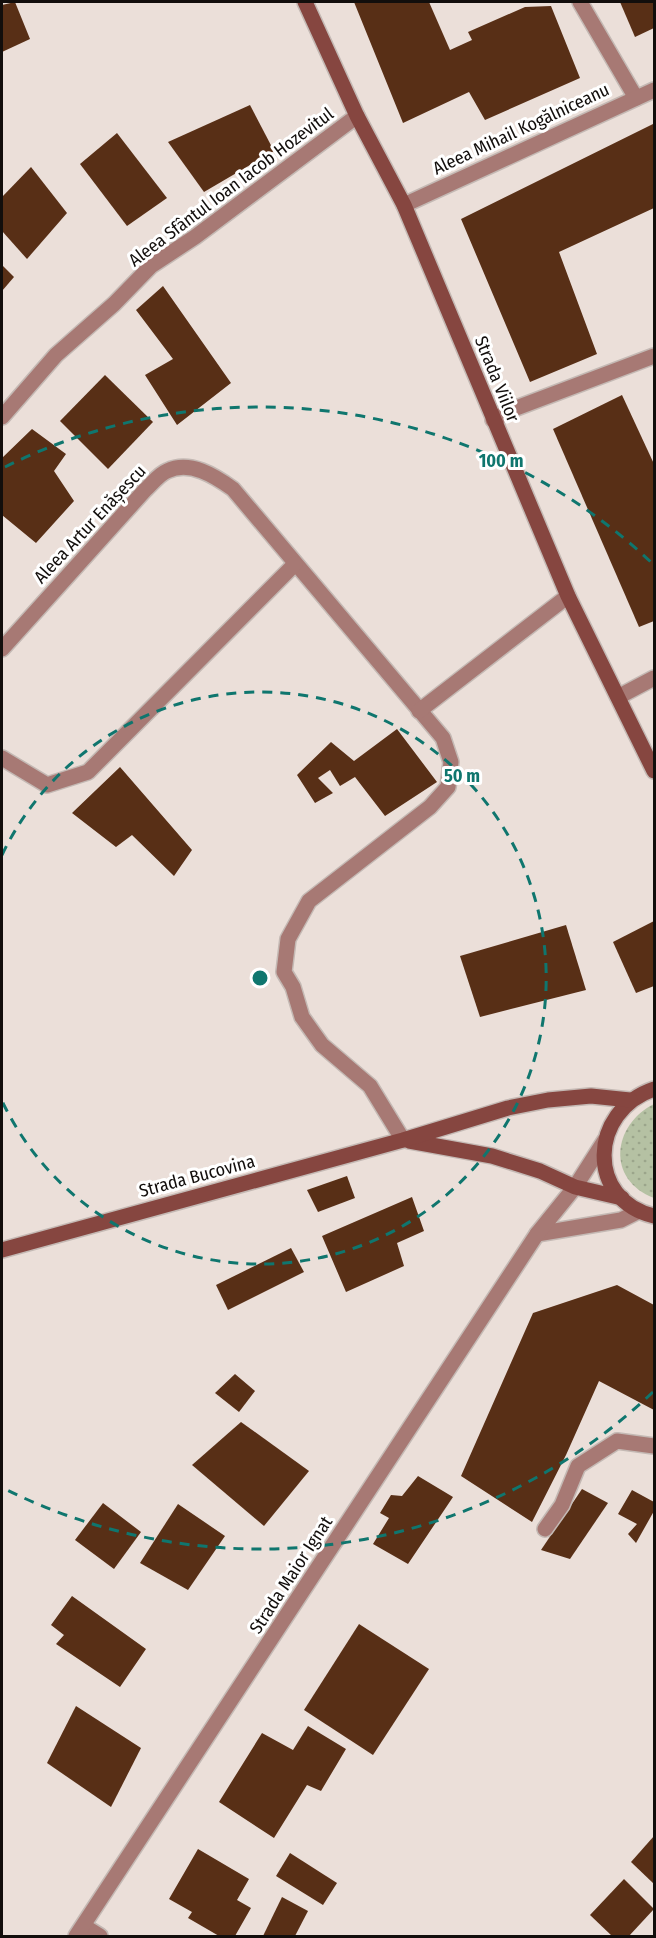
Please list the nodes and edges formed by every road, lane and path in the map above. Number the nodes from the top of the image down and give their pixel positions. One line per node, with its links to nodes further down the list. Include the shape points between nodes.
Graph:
1 (305, 2): 5 (main road, Strada Viilor)
2 (580, 2): 4 (street)
3 (654, 90): 4 (street, Aleea Mihail Kogălniceanu)
4 (636, 98): 6 (street, Aleea Mihail Kogălniceanu)
5 (357, 116): 6 (main road, Strada Viilor); 8 (street, Aleea Sfântul Ioan Iacob Hozevitul, via 151,266 56,355)
6 (404, 205): 9 (main road, Strada Viilor)
7 (654, 356): 9 (street)
8 (2, 417)
9 (493, 420): 11 (main road, Strada Viilor)
10 (295, 564): 12 (street, Aleea Artur Enășescu, via 233,489 211,473 190,469 167,471 145,490); 15 (street, Aleea Artur Enășescu); 16 (street, via 88,772 47,785)
11 (568, 596): 14 (main road, Strada Viilor); 15 (street)
12 (2, 649)
13 (654, 678): 14 (street)
14 (618, 697): 17 (main road, Strada Viilor)
15 (419, 711): 20 (street, Aleea Artur Enășescu, via 443,738 451,762 448,787 430,807 309,902 288,939 284,972 302,1017 322,1045 370,1086)
16 (2, 758)
17 (654, 771)
18 (654, 1089): 19 (main road)
19 (630, 1100): 20 (main road, Strada Bucovina, via 591,1096 548,1100); 21 (main road, via 614,1118)
20 (403, 1140): 22 (main road, Strada Bucovina, via 492,1156); 27 (main road, Strada Bucovina)
21 (605, 1140): 22 (street, Strada Maior Ignat); 23 (main road, via 604,1161 610,1181)
22 (574, 1187): 23 (main road, Strada Bucovina); 26 (street, Strada Maior Ignat)
23 (622, 1198): 24 (main road)
24 (639, 1211): 25 (main road); 26 (street, via 621,1220)
25 (654, 1216)
26 (537, 1234): 30 (street, Strada Maior Ignat)
27 (2, 1250)
28 (654, 1446): 29 (street, via 616,1441 578,1466 562,1504)
29 (545, 1529)
30 (80, 1931): 31 (street)
31 (100, 1936)

